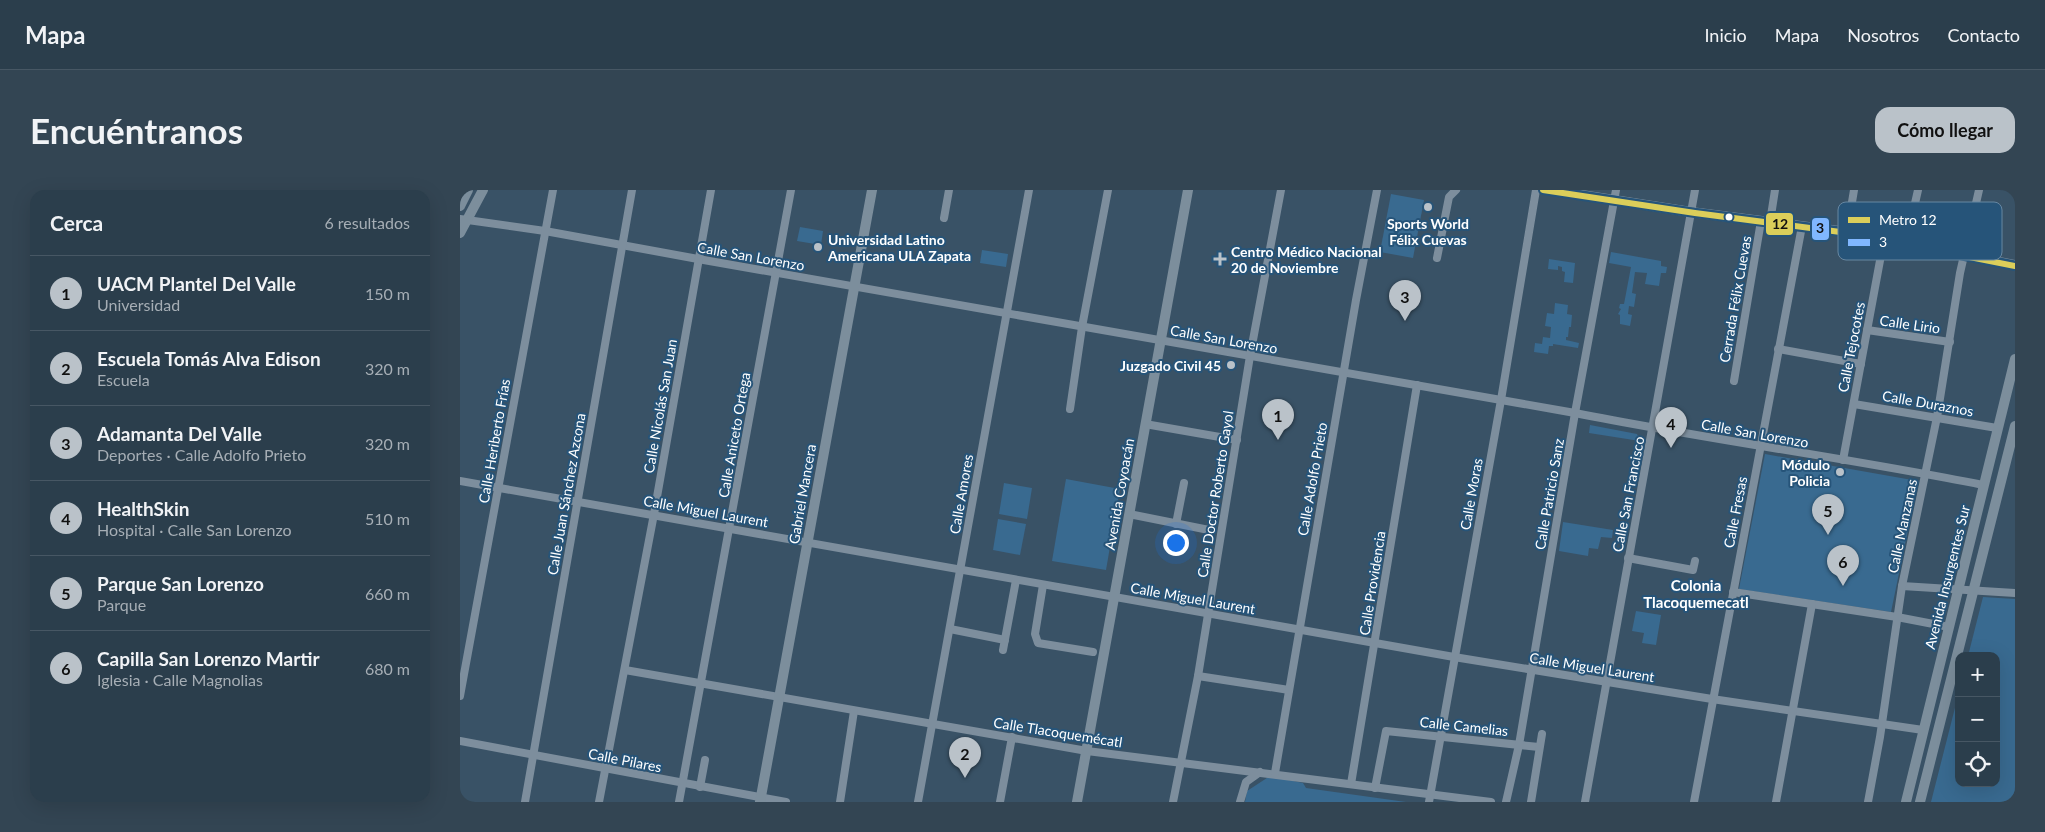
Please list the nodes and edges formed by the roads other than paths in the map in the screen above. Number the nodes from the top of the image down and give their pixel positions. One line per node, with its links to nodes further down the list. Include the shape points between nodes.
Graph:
1 (468, 190): 20 (main road)
2 (483, 190): 23 (main road)
3 (553, 190): 26 (street, Calle Heriberto Frías)
4 (632, 190): 29 (street, Calle Juan Sánchez Azcona)
5 (711, 190): 31 (street, Calle Nicolás San Juan)
6 (791, 190): 36 (street, Calle Aniceto Ortega)
7 (872, 190): 37 (main road, Gabriel Mancera)
8 (949, 190): 22 (street)
9 (1029, 190): 38 (street, Calle Amores)
10 (1108, 190): 39 (street)
11 (1188, 190): 41 (main road, Avenida Coyoacán)
12 (1282, 190): 44 (street, Calle Doctor Roberto Gayol)
13 (1377, 190): 47 (street, Calle Adolfo Prieto)
14 (1456, 190): 30 (street, via 1448,197)
15 (1536, 190): 50 (street, Calle Moras)
16 (1550, 190): 19 (main road)
17 (1695, 190): 21 (street, Calle San Francisco)
18 (1776, 190): 24 (street, Cerrada Félix Cuevas)
19 (1615, 195): 21 (main road); 53 (street, Calle Patricio Sanz)
20 (460, 206)
21 (1691, 212): 24 (main road); 57 (street, Calle San Francisco)
22 (944, 218)
23 (464, 219): 26 (street, Calle San Lorenzo); 28 (main road)
24 (1765, 221): 25 (main road); 48 (street, Cerrada Félix Cuevas)
25 (1802, 226): 27 (main road); 43 (street, Calle Fresas)
26 (545, 231): 29 (street, Calle San Lorenzo); 66 (street, Calle Heriberto Frías)
27 (1838, 231)
28 (460, 233)
29 (623, 245): 31 (street, Calle San Lorenzo); 67 (street, Calle Juan Sánchez Azcona)
30 (1437, 258)
31 (698, 260): 36 (street, Calle San Lorenzo); 68 (street, Calle Nicolás San Juan)
32 (1880, 260): 40 (street, Calle Tejocotes)
33 (1963, 260): 42 (street, Calle Manzanas)
34 (1990, 260): 35 (main road)
35 (2015, 265)
36 (776, 273): 37 (street, Calle San Lorenzo); 71 (street, Calle Aniceto Ortega)
37 (854, 287): 38 (street, Calle San Lorenzo); 73 (main road, Gabriel Mancera)
38 (1006, 313): 39 (street, Calle San Lorenzo); 76 (street, Calle Amores)
39 (1082, 327): 41 (street, Calle San Lorenzo); 52 (street)
40 (1867, 330): 42 (street, Calle Lirio); 46 (street, Calle Tejocotes)
41 (1160, 340): 44 (street, Calle San Lorenzo); 55 (main road, Avenida Coyoacán)
42 (1950, 342): 54 (street, Calle Manzanas)
43 (1778, 349): 46 (street); 60 (street, Calle Fresas)
44 (1250, 356): 47 (street, Calle San Lorenzo); 59 (street, Calle Doctor Roberto Gayol)
45 (2015, 359): 58 (main road, Avenida Insurgentes Sur)
46 (1861, 364): 51 (street, Calle Tejocotes)
47 (1343, 372): 49 (street, Calle San Lorenzo); 90 (street, Calle Adolfo Prieto)
48 (1734, 381)
49 (1417, 385): 50 (street, Calle San Lorenzo); 92 (street, Calle Providencia)
50 (1501, 400): 53 (street, Calle San Lorenzo); 95 (street, Calle Moras)
51 (1854, 404): 54 (street, Calle Duraznos); 61 (street, Calle Tejocotes)
52 (1070, 409)
53 (1576, 413): 57 (street, Calle San Lorenzo); 96 (street, Calle Patricio Sanz)
54 (1937, 417): 58 (street, Calle Duraznos); 62 (street, Calle Manzanas)
55 (1145, 424): 59 (street); 69 (main road, Avenida Coyoacán)
56 (2015, 426): 81 (main road, Avenida Insurgentes Sur)
57 (1653, 428): 60 (street, Calle San Lorenzo); 74 (street, Calle San Francisco)
58 (1998, 428): 65 (main road, Avenida Insurgentes Sur)
59 (1238, 440): 86 (street, Calle Doctor Roberto Gayol)
60 (1760, 447): 61 (street, Calle San Lorenzo); 82 (street, Calle Fresas)
61 (1843, 460): 62 (street, Calle San Lorenzo)
62 (1925, 473): 65 (street, Calle San Lorenzo); 79 (street, Calle Manzanas)
63 (460, 481): 66 (street, Calle Miguel Laurent)
64 (1184, 483): 70 (street)
65 (1983, 485): 80 (main road, Avenida Insurgentes Sur)
66 (498, 488): 67 (street, Calle Miguel Laurent); 102 (street, Calle Heriberto Frías)
67 (577, 502): 68 (street, Calle Miguel Laurent); 117 (street, Calle Juan Sánchez Azcona)
68 (654, 514): 71 (street, Calle Miguel Laurent); 97 (street, Calle Nicolás San Juan)
69 (1129, 514): 70 (street); 84 (main road, Avenida Coyoacán)
70 (1176, 524): 72 (street)
71 (730, 527): 73 (street, Calle Miguel Laurent); 100 (street, Calle Aniceto Ortega)
72 (1209, 530)
73 (807, 543): 76 (street, Calle Miguel Laurent); 103 (main road, Gabriel Mancera)
74 (1628, 558): 75 (street, via 1693,570); 99 (street, Calle San Francisco)
75 (1695, 560)
76 (960, 570): 77 (street, Calle Miguel Laurent); 89 (street, Calle Amores)
77 (1016, 580): 78 (street, Calle Miguel Laurent); 91 (street)
78 (1043, 585): 84 (street, Calle Miguel Laurent); 94 (street, via 1035,634 1038,643)
79 (1902, 586): 80 (street); 87 (street, Calle Manzanas)
80 (1958, 591): 81 (street); 88 (main road, Avenida Insurgentes Sur)
81 (1973, 591): 83 (street); 149 (main road, Avenida Insurgentes Sur)
82 (1733, 592): 85 (street); 104 (street, Calle Fresas)
83 (2015, 594)
84 (1115, 598): 86 (street, Calle Miguel Laurent); 116 (main road, Avenida Coyoacán)
85 (1812, 604): 87 (street); 106 (street)
86 (1209, 614): 90 (street, Calle Miguel Laurent); 98 (street, Calle Doctor Roberto Gayol)
87 (1897, 617): 88 (street); 108 (street, Calle Manzanas)
88 (1949, 627): 109 (main road, Avenida Insurgentes Sur)
89 (950, 629): 91 (street); 107 (street, Calle Amores)
90 (1299, 629): 92 (street, Calle Miguel Laurent); 101 (street, Calle Adolfo Prieto)
91 (1005, 640): 93 (street)
92 (1375, 643): 95 (street, Calle Miguel Laurent); 126 (street, Calle Providencia)
93 (1003, 650)
94 (1093, 652)
95 (1454, 657): 96 (street, Calle Miguel Laurent); 112 (street, Calle Moras)
96 (1531, 669): 99 (street, Calle Miguel Laurent); 114 (street, Calle Patricio Sanz)
97 (624, 670): 100 (street, Calle Tlacoquemécatl); 120 (street, Calle Nicolás San Juan)
98 (1198, 676): 101 (street); 119 (street, Calle Doctor Roberto Gayol)
99 (1606, 682): 104 (street, Calle Miguel Laurent); 144 (street, Calle San Francisco)
100 (702, 684): 103 (street, Calle Tlacoquemécatl); 125 (street, Calle Aniceto Ortega)
101 (1289, 690): 123 (street, Calle Adolfo Prieto)
102 (460, 696)
103 (780, 698): 105 (street, Calle Tlacoquemécatl); 130 (main road, Gabriel Mancera)
104 (1712, 699): 106 (street, Calle Miguel Laurent); 145 (street, Calle Fresas)
105 (854, 710): 107 (street, Calle Tlacoquemécatl); 135 (street)
106 (1793, 712): 108 (street, Calle Miguel Laurent); 146 (street)
107 (933, 723): 111 (street, Calle Tlacoquemécatl); 136 (street, Calle Amores)
108 (1882, 724): 109 (street, Calle Miguel Laurent); 147 (street, Calle Manzanas)
109 (1923, 730): 148 (main road, Avenida Insurgentes Sur)
110 (1542, 734): 115 (street)
111 (1012, 737): 116 (street, Calle Tlacoquemécatl); 137 (street)
112 (1441, 738): 114 (street, Calle Camelias); 128 (street, Calle Camelias, via 1386,731); 129 (street, Calle Moras)
113 (460, 741): 117 (street, Calle Pilares)
114 (1519, 744): 115 (street, Calle Camelias); 142 (street, Calle Patricio Sanz)
115 (1539, 747): 143 (street)
116 (1087, 751): 119 (street, Calle Tlacoquemécatl); 138 (main road, Avenida Coyoacán)
117 (533, 755): 120 (street, Calle Pilares); 131 (street, Calle Juan Sánchez Azcona)
118 (705, 760): 127 (street)
119 (1180, 763): 121 (street, Calle Tlacoquemécatl); 139 (street, Calle Doctor Roberto Gayol)
120 (604, 769): 125 (street, Calle Pilares); 132 (street, Calle Nicolás San Juan)
121 (1245, 771): 122 (street, Calle Tlacoquemécatl); 124 (street)
122 (1260, 772): 123 (street, Calle Tlacoquemécatl); 124 (street)
123 (1274, 773): 126 (street, Calle Tlacoquemécatl)
124 (1247, 780): 140 (street)
125 (682, 784): 127 (street, Calle Pilares); 133 (street, Calle Aniceto Ortega)
126 (1351, 784): 128 (street, Calle Tlacoquemécatl)
127 (700, 787): 130 (street, Calle Pilares)
128 (1375, 788): 129 (street, Calle Tlacoquemécatl)
129 (1430, 799): 141 (street, Calle Tlacoquemécatl)
130 (761, 800): 134 (street, Calle Pilares)
131 (524, 802)
132 (599, 802)
133 (679, 802)
134 (786, 802)
135 (840, 802)
136 (918, 802)
137 (1000, 802)
138 (1077, 802)
139 (1173, 802)
140 (1240, 802)
141 (1491, 802)
142 (1506, 802)
143 (1531, 802)
144 (1585, 802)
145 (1694, 802)
146 (1776, 802)
147 (1868, 802)
148 (1906, 802)
149 (1920, 802)

